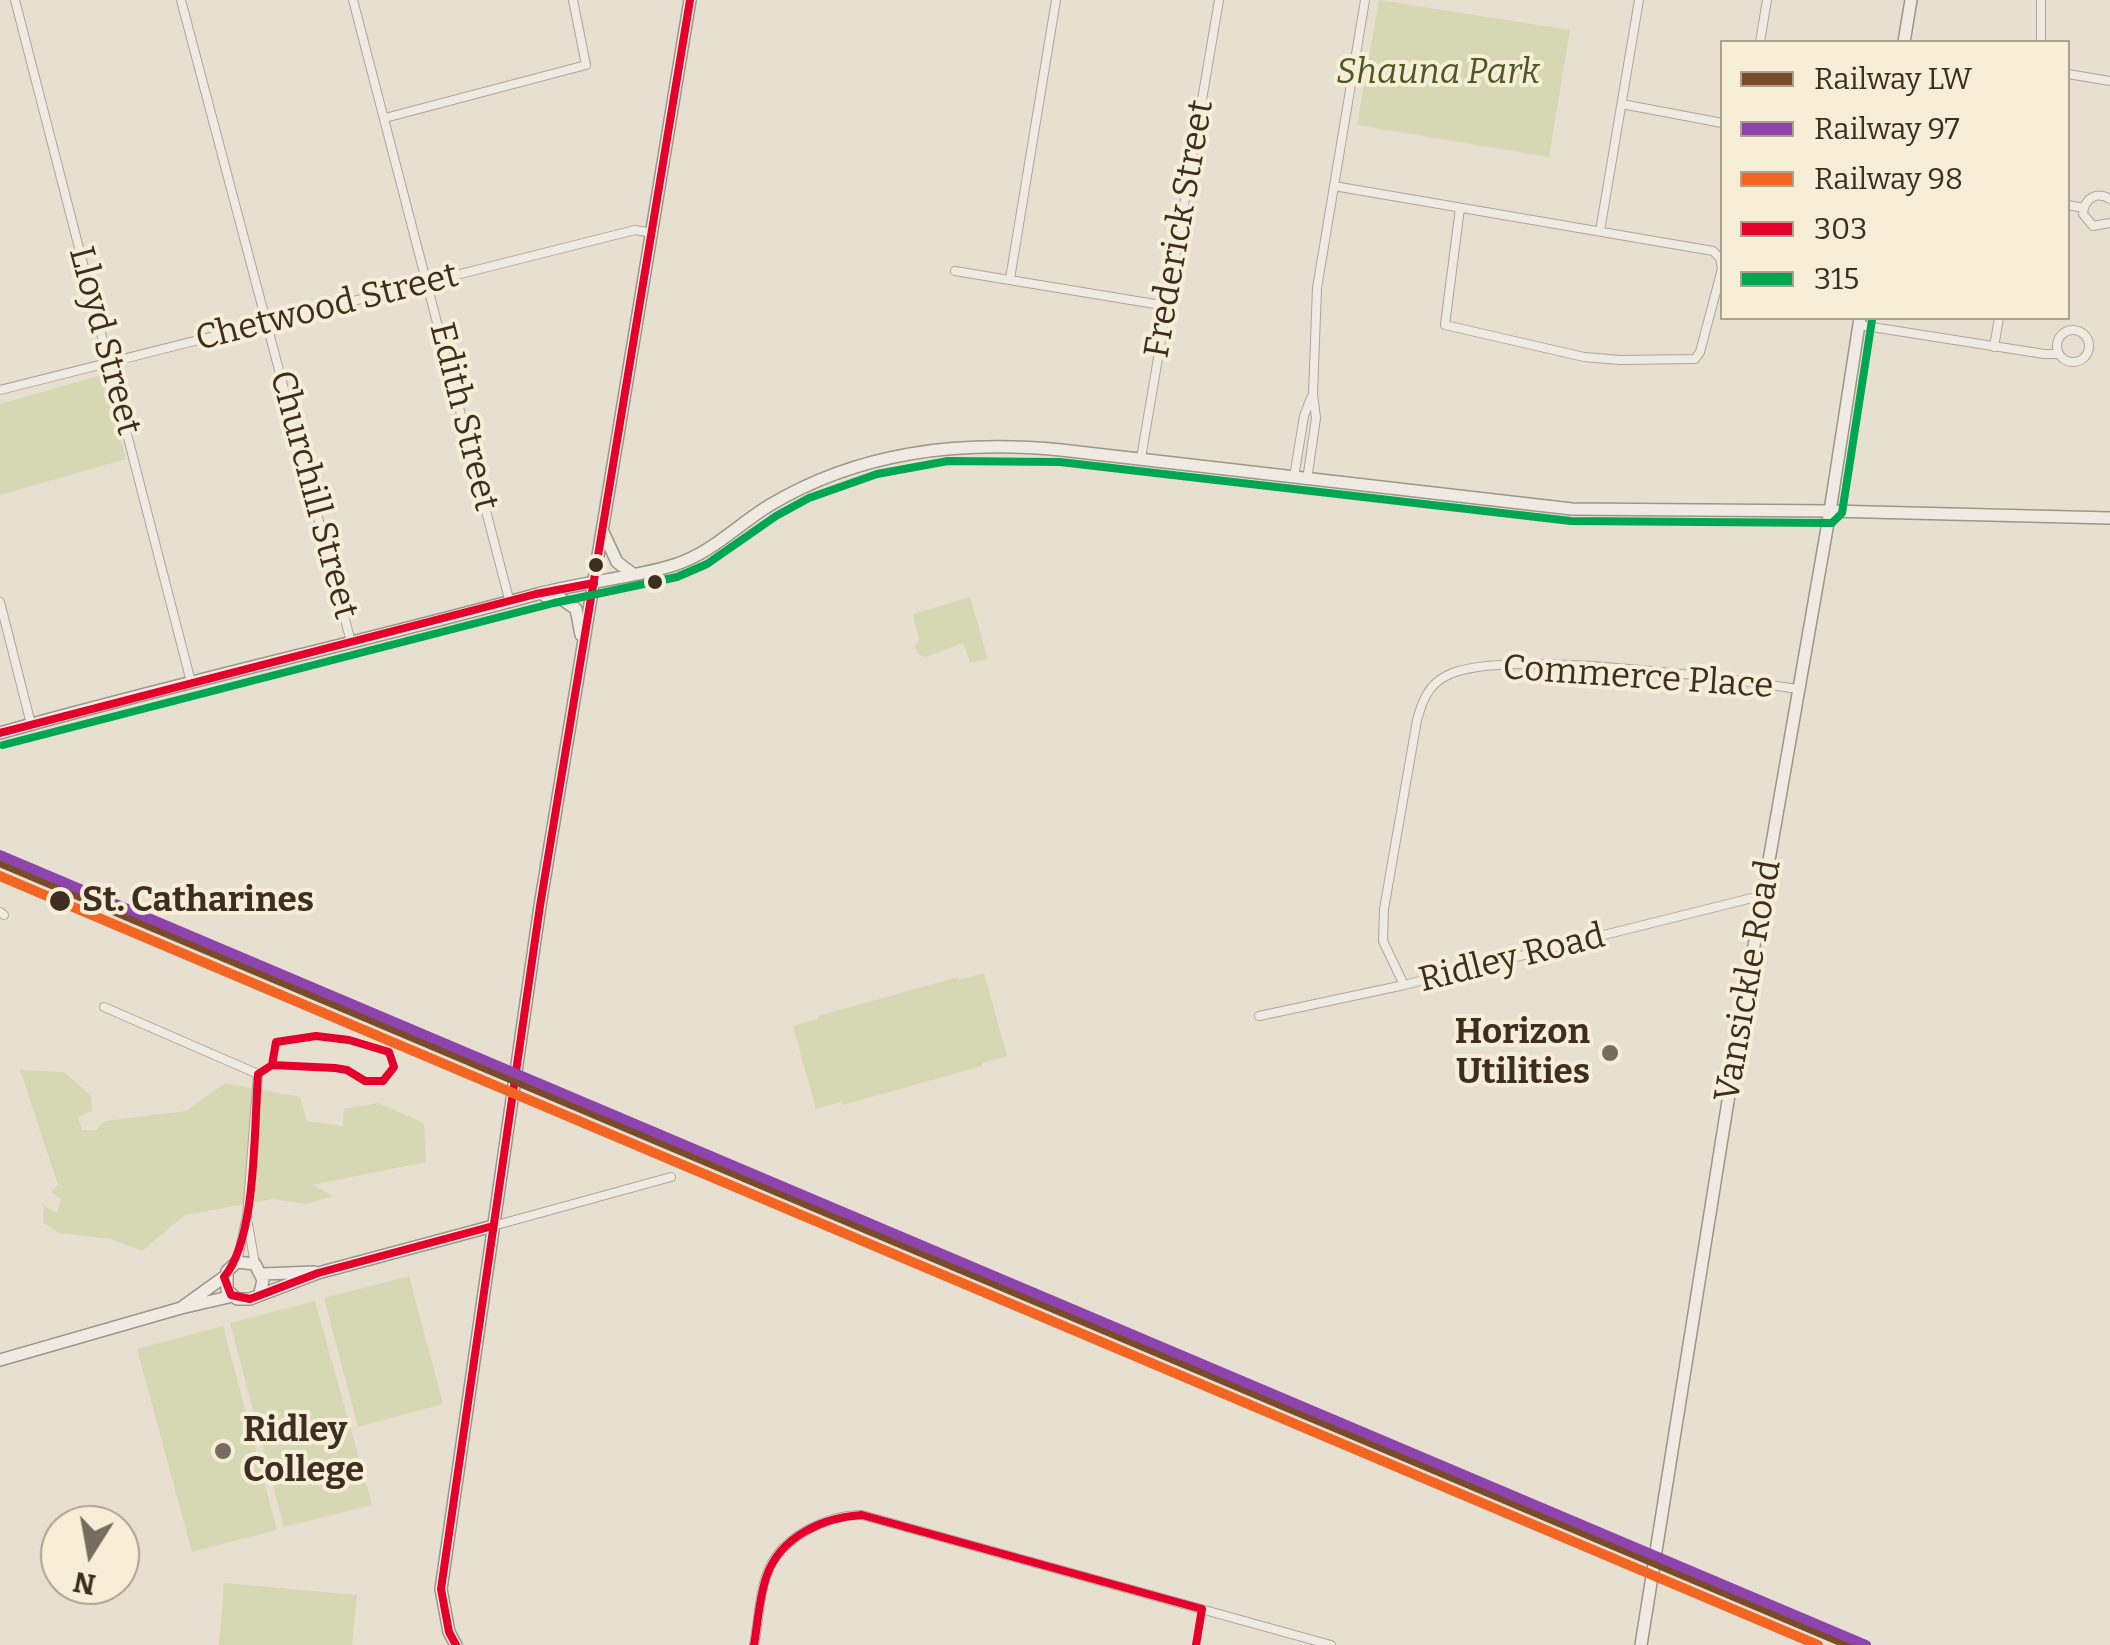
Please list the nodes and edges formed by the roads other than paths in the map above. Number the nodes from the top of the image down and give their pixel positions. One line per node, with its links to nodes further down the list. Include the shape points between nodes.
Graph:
1 (15, 0): 40 (street, Lloyd Street)
2 (182, 0): 37 (street, Churchill Street)
3 (353, 0): 19 (street, Edith Street)
4 (573, 0): 19 (street, via 586,65)
5 (690, 0): 28 (main road)
6 (1056, 0): 32 (street)
7 (1219, 0): 34 (street, Frederick Street)
8 (1365, 0): 21 (street)
9 (1639, 0): 18 (street)
10 (1767, 0): 13 (street)
11 (1911, 0): 14 (main road)
12 (2041, 0): 15 (street)
13 (1760, 40)
14 (1904, 40)
15 (2041, 40)
16 (2070, 74): 17 (street)
17 (2110, 81)
18 (1622, 104): 20 (street); 27 (street)
19 (384, 118): 33 (street, Edith Street)
20 (1720, 123)
21 (1334, 186): 24 (street); 43 (street, via 1315,304 1316,418)
22 (2110, 199): 25 (street, via 2093,196)
23 (2070, 206): 25 (street)
24 (1460, 208): 27 (street); 31 (street, via 1445,325 1584,357 1696,359)
25 (2084, 208): 26 (street, via 2093,226)
26 (2110, 223)
27 (1600, 231): 29 (street, via 1703,247)
28 (654, 233): 33 (street, Chetwood Street, via 635,230); 46 (main road)
29 (1720, 258)
30 (955, 271): 32 (street)
31 (1720, 276)
32 (1010, 278): 34 (street)
33 (428, 282): 37 (street, Chetwood Street); 51 (street, Edith Street)
34 (1167, 306): 42 (street, Frederick Street)
35 (1999, 320): 38 (street)
36 (1859, 321): 38 (street); 44 (main road, Vansickle Road)
37 (268, 324): 40 (street, Chetwood Street); 52 (street, Churchill Street)
38 (1994, 346): 39 (street)
39 (2059, 354): 39 (street, via 2057,342 2069,330 2088,340 2083,359 2067,361)
40 (111, 363): 41 (street, Chetwood Street); 54 (street, Lloyd Street)
41 (0, 390)
42 (1140, 458): 43 (main road); 47 (main road, via 1008,445 869,461 767,507 707,552)
43 (1300, 479): 44 (main road, via 1572,509)
44 (1830, 511): 45 (main road); 55 (main road, Vansickle Road)
45 (2110, 518)
46 (604, 534): 47 (main road, via 617,562); 48 (main road)
47 (633, 574): 48 (main road)
48 (594, 583): 49 (main road); 53 (main road)
49 (536, 594): 51 (main road); 53 (main road, via 560,598 576,610)
50 (0, 602): 56 (street)
51 (510, 602): 52 (main road)
52 (351, 642): 54 (main road)
53 (582, 659): 64 (main road)
54 (190, 682): 56 (main road)
55 (1798, 689): 58 (main road, Vansickle Road); 59 (street, Commerce Place, via 1715,676 1536,665 1446,676 1423,700 1417,720 1384,909 1382,941)
56 (31, 724): 57 (main road)
57 (0, 733)
58 (1764, 895): 59 (street, Ridley Road); 76 (main road, Vansickle Road)
59 (1404, 985): 61 (street, Ridley Road)
60 (104, 1008): 63 (street, via 258,1074)
61 (1259, 1016)
62 (671, 1177): 64 (street)
63 (247, 1216): 65 (street); 66 (street)
64 (493, 1226): 67 (main road); 73 (main road, via 441,1589)
65 (237, 1262): 66 (main road); 68 (main road)
66 (259, 1269): 67 (main road); 69 (main road)
67 (318, 1273): 69 (main road)
68 (224, 1277): 70 (main road); 71 (main road)
69 (260, 1293): 70 (main road, via 244,1300)
70 (233, 1296): 71 (main road)
71 (181, 1308): 72 (main road)
72 (0, 1360)
73 (456, 1645)
74 (754, 1645): 75 (street, via 768,1570 777,1556 806,1531 846,1514)
75 (1330, 1645)
76 (1641, 1645)

